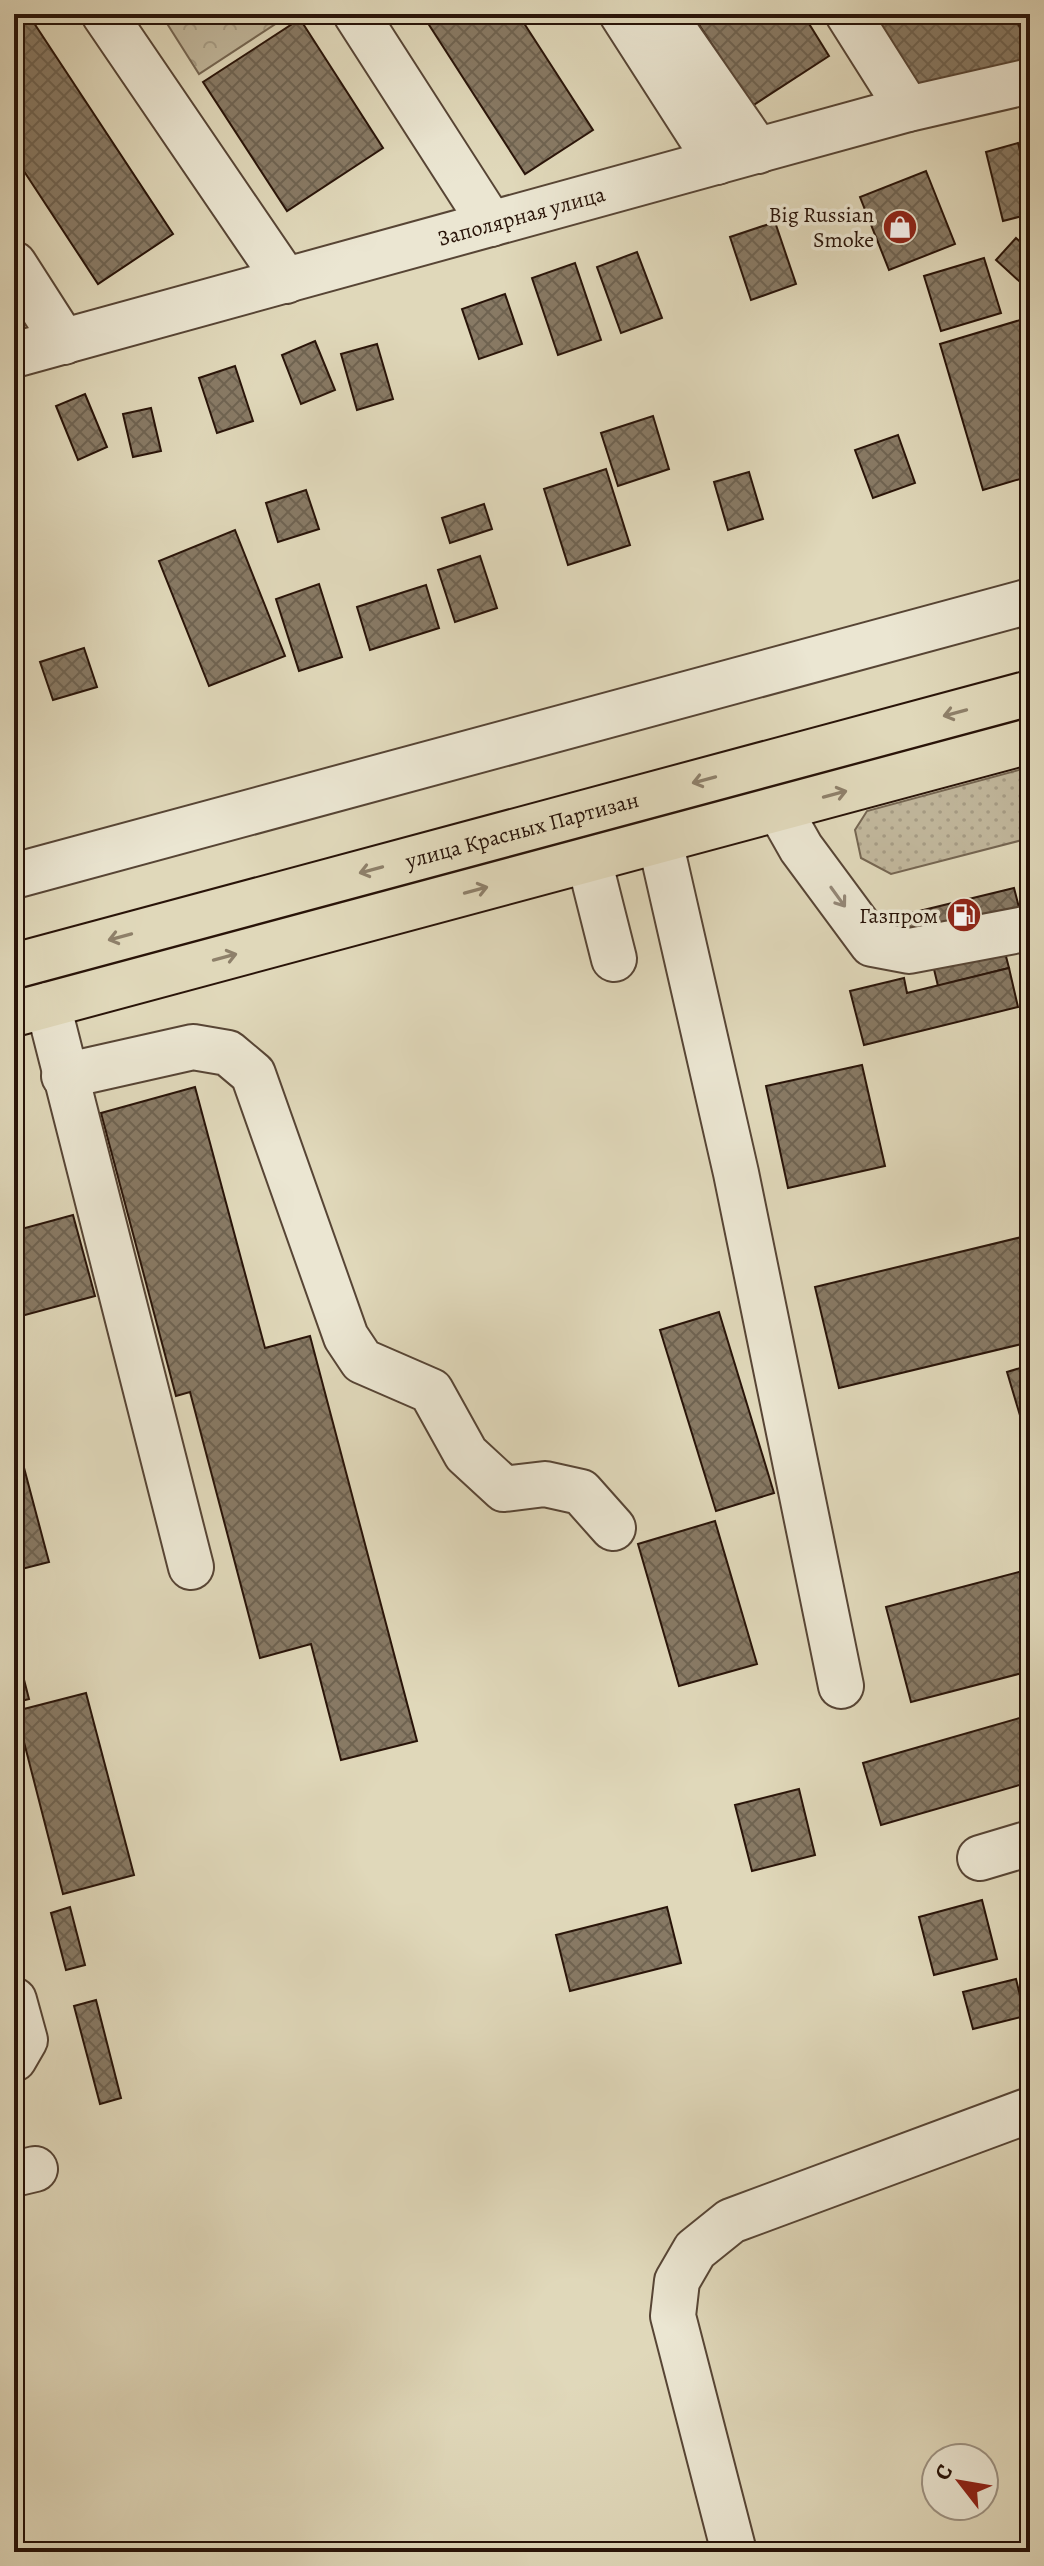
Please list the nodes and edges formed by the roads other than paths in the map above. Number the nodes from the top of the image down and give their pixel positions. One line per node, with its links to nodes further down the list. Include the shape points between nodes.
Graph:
1 (104, 14): 11 (street)
2 (356, 14): 9 (street)
3 (622, 14): 8 (street)
4 (663, 14): 8 (street)
5 (848, 14): 7 (street)
6 (1030, 81): 7 (street, Заполярная улица)
7 (908, 109): 8 (street, Заполярная улица)
8 (737, 157): 9 (street, Заполярная улица)
9 (491, 224): 11 (street, Заполярная улица)
10 (14, 264): 12 (street)
11 (286, 281): 12 (street, Заполярная улица)
12 (64, 342): 13 (street, Заполярная улица)
13 (14, 355)
14 (1030, 601): 20 (street)
15 (1030, 693): 23 (main road, улица Красных Партизан, one-way to 23)
16 (1030, 741): 17 (main road, one-way to 16)
17 (779, 809): 18 (main road); 21 (street, one-way to 21, via 801,848 872,944 909,951)
18 (660, 841): 19 (main road); 28 (street, via 736,1173)
19 (589, 860): 22 (street); 24 (main road, one-way to 19)
20 (14, 876)
21 (1030, 928)
22 (614, 959)
23 (14, 966)
24 (31, 1009): 25 (street)
25 (64, 1076): 26 (street, via 193,1047 228,1053 253,1074 346,1337 362,1361 431,1391 466,1454 504,1489 545,1484 581,1492); 27 (street)
26 (613, 1528)
27 (191, 1567)
28 (841, 1686)
29 (1030, 1843): 30 (street)
30 (980, 1858)
31 (14, 2000): 32 (street, via 25,2040)
32 (14, 2059)
33 (1030, 2110): 34 (street, via 731,2221 695,2250 677,2281 673,2316)
34 (734, 2552)

